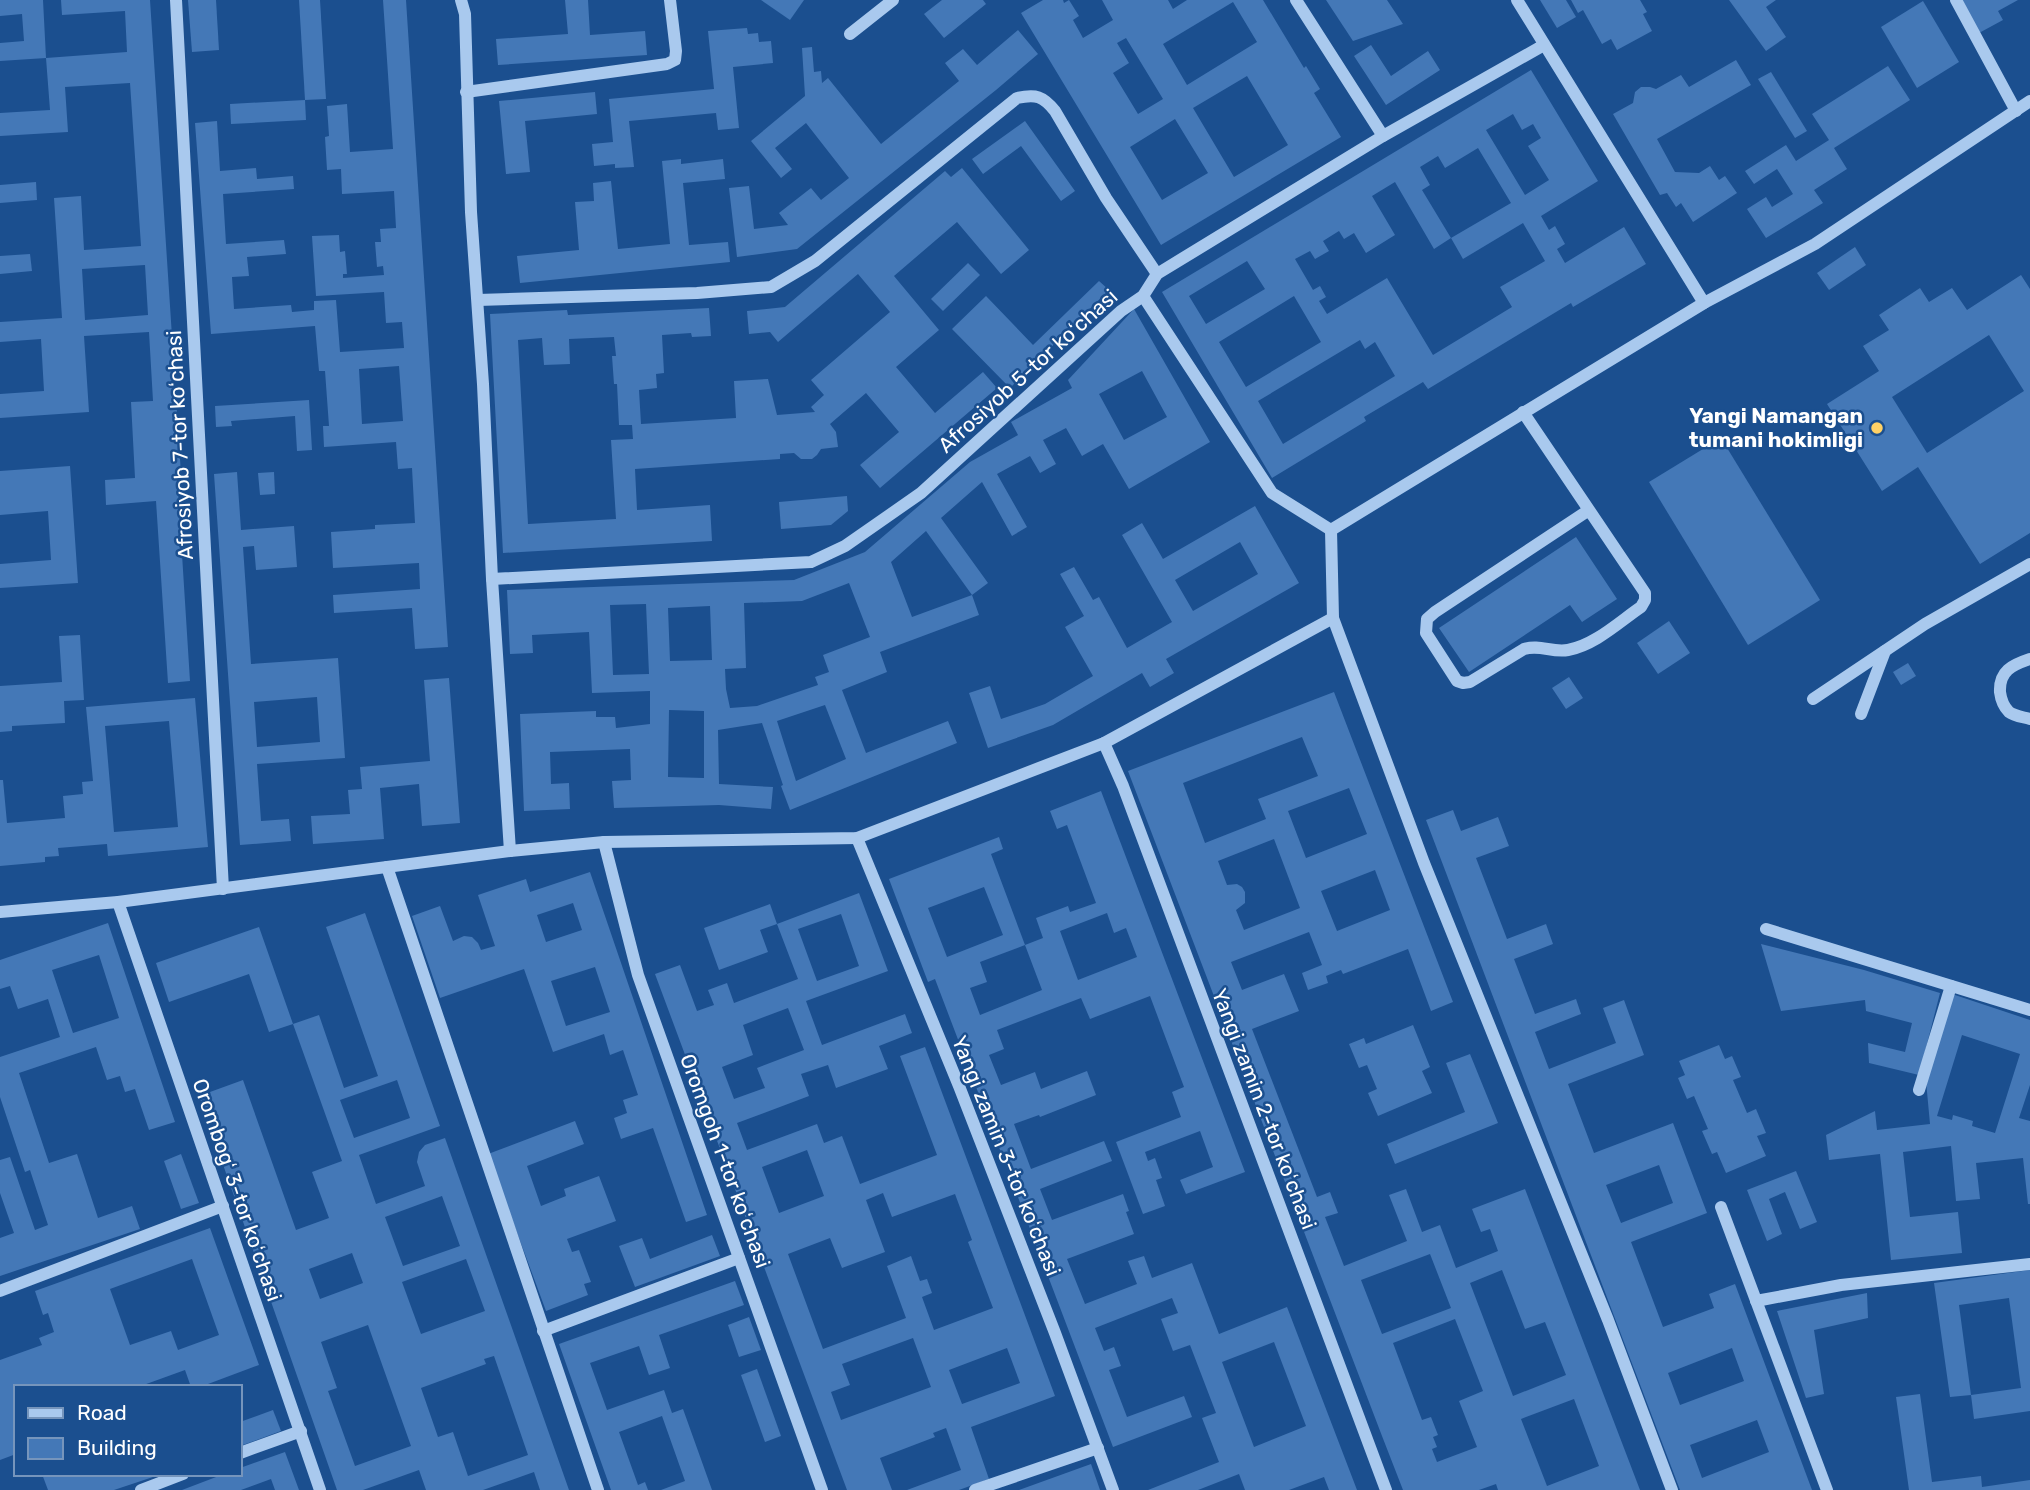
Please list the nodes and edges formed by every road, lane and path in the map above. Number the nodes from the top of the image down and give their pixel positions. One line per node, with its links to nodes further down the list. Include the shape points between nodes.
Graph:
1 (176, 0): 34 (street, Afrosiyob 7-tor koʻchasi)
2 (461, 0): 10 (street)
3 (670, 0): 10 (street, via 676,51 675,60 667,64)
4 (893, 0): 8 (street)
5 (1296, 0): 13 (street)
6 (1517, 0): 9 (street)
7 (1956, 0): 12 (street)
8 (850, 34)
9 (1544, 45): 13 (street, Afrosiyob 5-tor koʻchasi); 17 (street)
10 (466, 92): 16 (street)
11 (2030, 101): 12 (street)
12 (2016, 111): 17 (street, via 1815,244)
13 (1383, 136): 14 (street, Afrosiyob 5-tor koʻchasi)
14 (1157, 274): 15 (street, Afrosiyob 5-tor koʻchasi); 16 (street, via 1055,111 1046,100 1031,95 1017,98 816,261 771,287)
15 (1143, 296): 20 (street, via 1272,493); 22 (street, Afrosiyob 5-tor koʻchasi, via 921,493 845,546 811,562)
16 (478, 300): 22 (street)
17 (1704, 303): 18 (street)
18 (1523, 412): 19 (street); 20 (street)
19 (1590, 510): 19 (street, via 1644,593 1641,607 1580,647 1557,651 1534,646 1470,682 1457,681 1426,633 1427,619)
20 (1331, 530): 23 (street)
21 (2030, 564): 24 (street)
22 (492, 579): 32 (street)
23 (1333, 618): 29 (street); 59 (street, via 1424,863)
24 (1885, 651): 26 (street); 27 (street)
25 (2030, 659): 28 (street, via 2011,666 2000,683 2001,701 2011,713)
26 (1813, 699)
27 (1861, 714)
28 (2030, 719)
29 (1104, 743): 30 (street); 58 (street, Yangi zamin 2-tor koʻchasi)
30 (857, 838): 31 (street); 49 (street, Yangi zamin 3-tor koʻchasi, via 964,1099)
31 (604, 842): 32 (street); 43 (street, Oromgoh 1-tor koʻchasi, via 638,975)
32 (510, 851): 33 (street)
33 (387, 867): 34 (street); 47 (street)
34 (223, 889): 35 (street)
35 (118, 902): 36 (street); 41 (street, Orombogʻ 3-tor koʻchasi)
36 (0, 912)
37 (1766, 929): 38 (street)
38 (1951, 986): 39 (street); 40 (street)
39 (2030, 1010)
40 (1919, 1090)
41 (223, 1206): 45 (street); 48 (street, Orombogʻ 3-tor koʻchasi)
42 (1721, 1207): 46 (street)
43 (739, 1258): 47 (street); 55 (street, Oromgoh 1-tor koʻchasi)
44 (2030, 1264): 46 (street, via 1841,1284)
45 (0, 1291)
46 (1756, 1301): 60 (street)
47 (544, 1331): 54 (street)
48 (300, 1431): 50 (street); 53 (street, Orombogʻ 3-tor koʻchasi)
49 (1098, 1448): 56 (street); 57 (street, Yangi zamin 3-tor koʻchasi)
50 (242, 1452)
51 (178, 1476): 52 (street)
52 (141, 1490)
53 (320, 1490)
54 (598, 1490)
55 (822, 1490)
56 (975, 1490)
57 (1113, 1490)
58 (1387, 1490)
59 (1672, 1490)
60 (1827, 1490)

